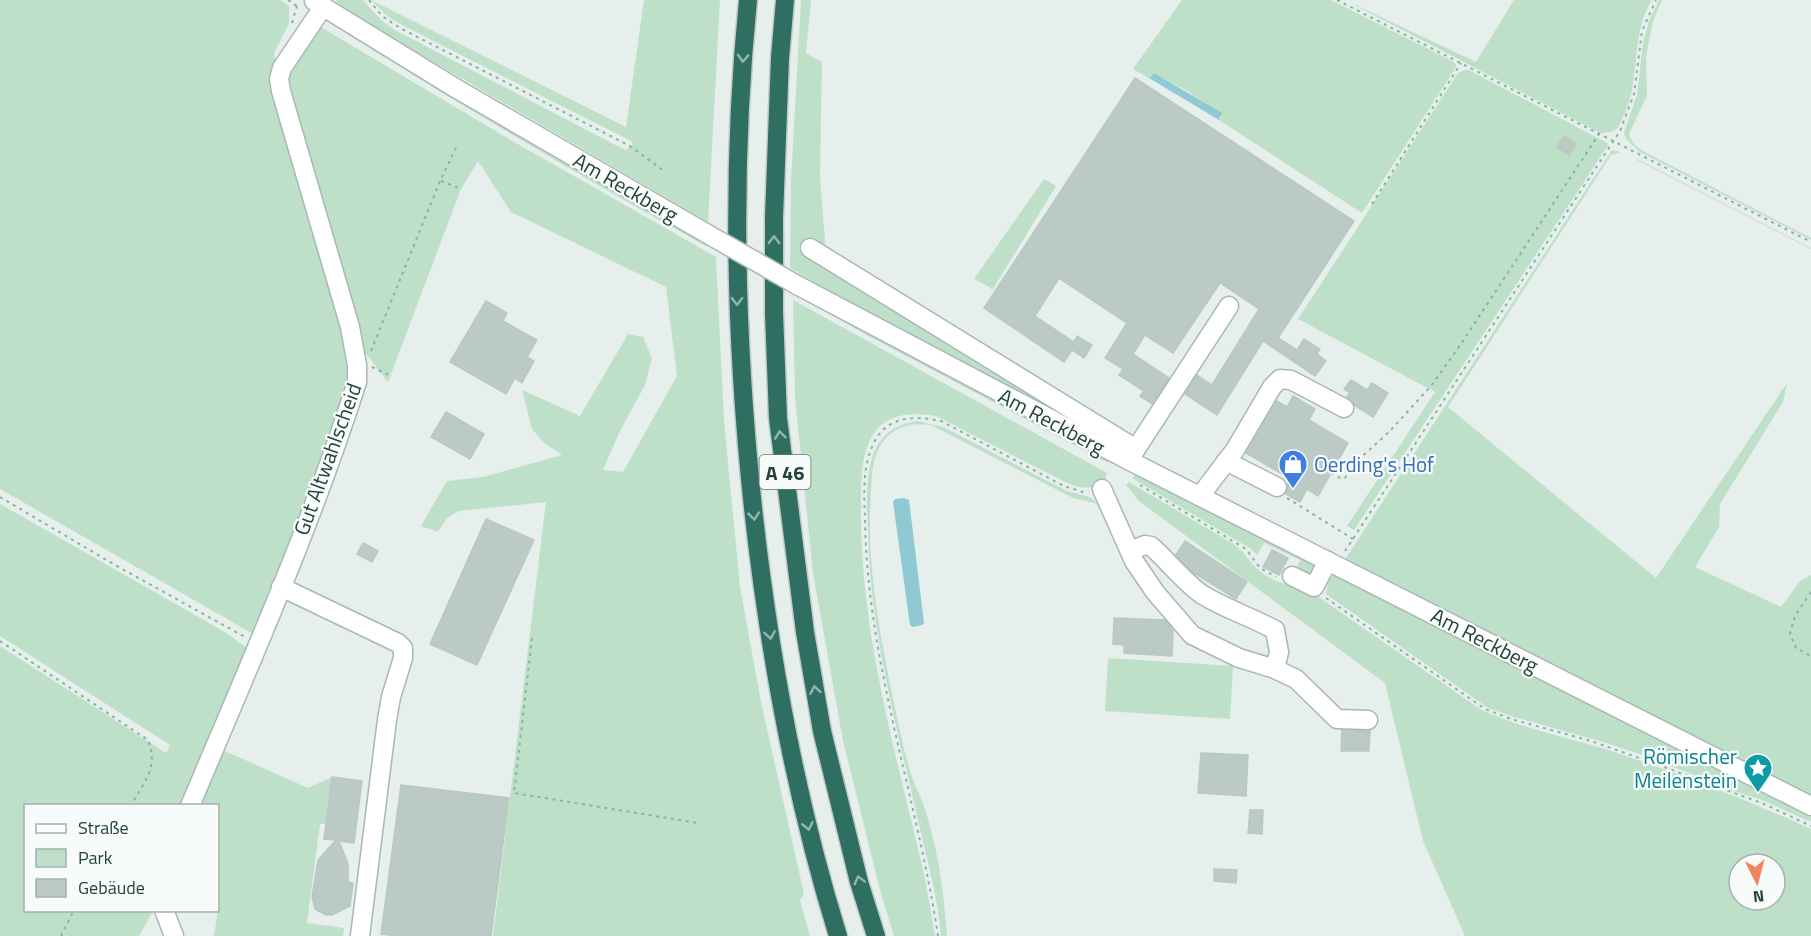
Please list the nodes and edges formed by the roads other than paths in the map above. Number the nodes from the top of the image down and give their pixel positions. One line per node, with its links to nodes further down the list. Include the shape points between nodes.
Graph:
1 (748, 0): 23 (highway, A 46, one-way to 23, via 738,158 737,310 744,420 761,577 788,741)
2 (785, 0): 24 (highway, A 46, one-way to 2, via 822,731 805,632 778,418 774,217)
3 (317, 3): 7 (street, Am Reckberg, bridge, via 796,285 935,360); 15 (street, Gut Altwahlscheid, via 279,79 362,369)
4 (810, 248): 7 (street)
5 (1228, 306): 7 (street)
6 (1344, 408): 8 (street, via 1291,380 1280,379)
7 (1132, 455): 11 (street, Am Reckberg)
8 (1226, 461): 9 (street); 11 (street)
9 (1277, 487)
10 (1102, 489): 12 (street)
11 (1200, 496): 13 (street, Am Reckberg)
12 (1130, 551): 16 (street, via 1155,592 1192,634 1239,658); 16 (street, via 1151,546 1200,593 1275,630 1279,652)
13 (1332, 563): 14 (street, via 1314,587); 19 (street, Am Reckberg)
14 (1285, 577)
15 (281, 587): 18 (street, Gut Altwahlscheid); 22 (street, via 403,648 387,720)
16 (1275, 669): 17 (street, via 1296,679 1337,719)
17 (1368, 720)
18 (191, 804)
19 (1811, 806)
20 (165, 912): 21 (street)
21 (174, 936)
22 (360, 936)
23 (838, 936)
24 (876, 936)

